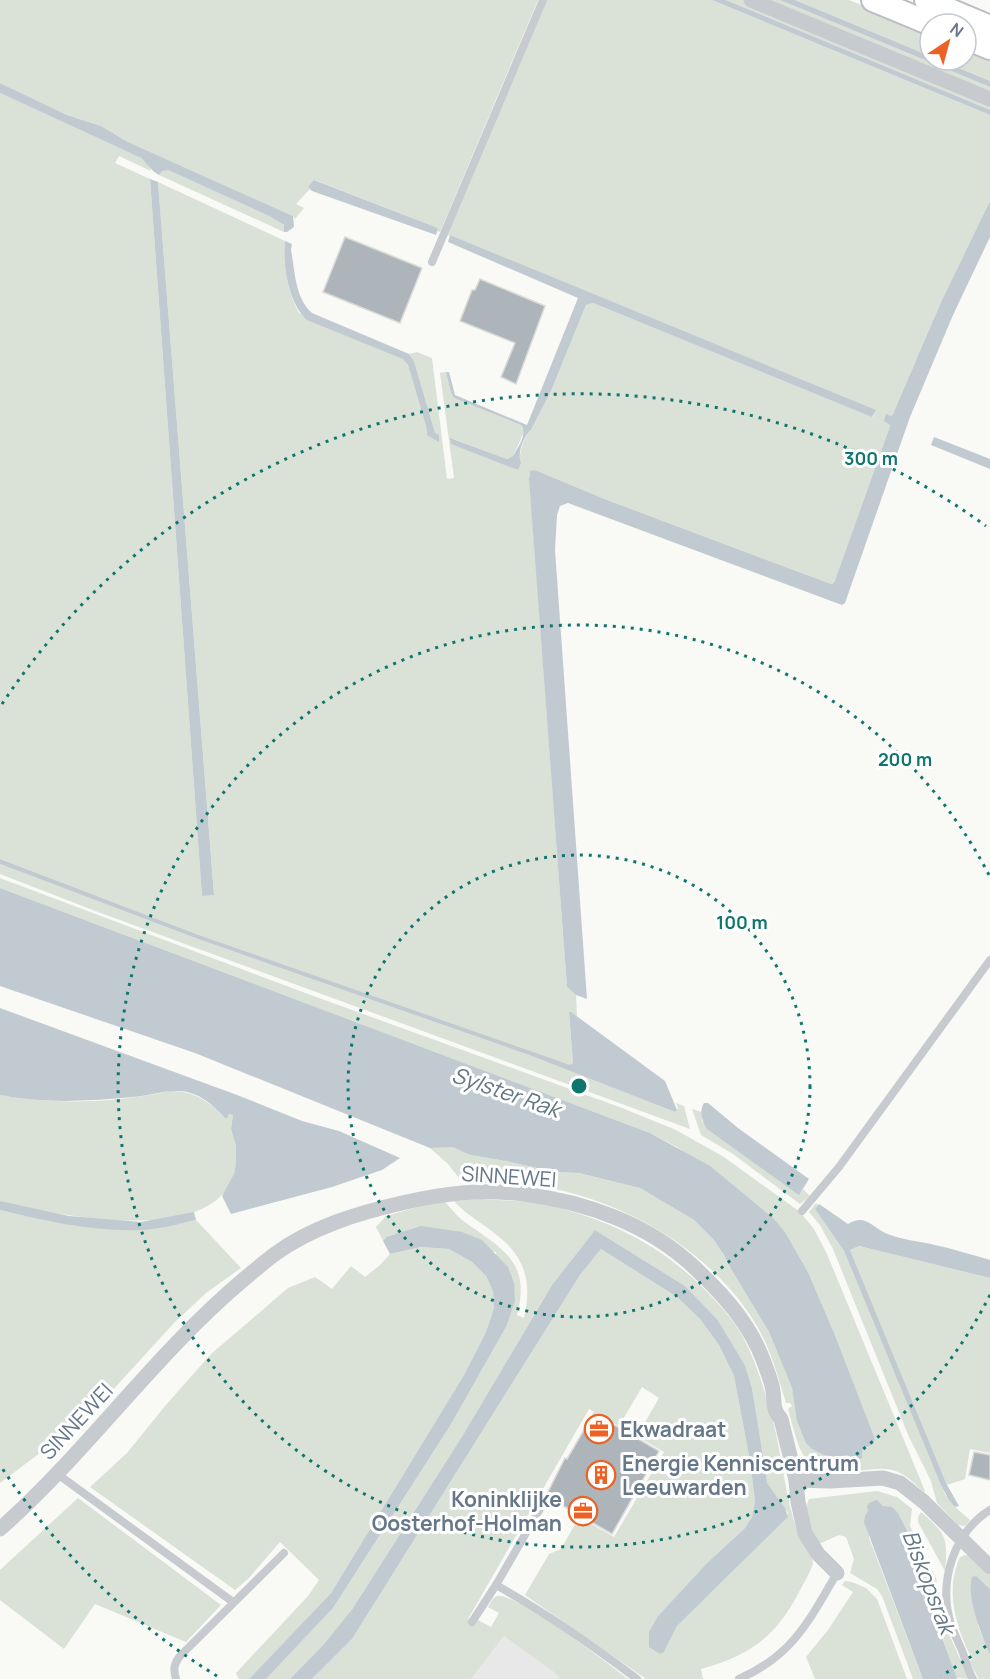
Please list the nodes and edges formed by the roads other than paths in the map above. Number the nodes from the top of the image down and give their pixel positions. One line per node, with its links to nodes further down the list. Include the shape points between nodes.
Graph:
1 (543, 0): 8 (lane)
2 (751, 0): 7 (street)
3 (873, 0): 5 (main road)
4 (926, 0): 6 (main road)
5 (918, 19)
6 (990, 27)
7 (990, 99)
8 (432, 262)
9 (990, 960): 10 (lane, via 839,1167)
10 (802, 1210)
11 (56, 1473): 12 (street, SINNEWEI, via 176,1341 276,1253 324,1226 373,1209 445,1193 477,1191 543,1196 599,1210 630,1223 693,1265 733,1306 750,1331 764,1361); 15 (street, SINNEWEI); 21 (lane)
12 (796, 1480): 16 (street, via 892,1480 924,1503); 19 (street, SINNEWEI, via 805,1533)
13 (541, 1507): 20 (lane)
14 (990, 1510): 16 (lane)
15 (0, 1529)
16 (961, 1539): 18 (street); 26 (lane, via 950,1566 947,1606 952,1629)
17 (284, 1553): 21 (lane)
18 (990, 1567)
19 (837, 1573): 25 (lane, via 797,1638 766,1665)
20 (496, 1585): 22 (lane); 24 (lane, via 572,1631)
21 (233, 1602): 23 (lane, via 174,1663)
22 (472, 1622)
23 (176, 1679)
24 (637, 1679)
25 (740, 1679)
26 (973, 1679)

